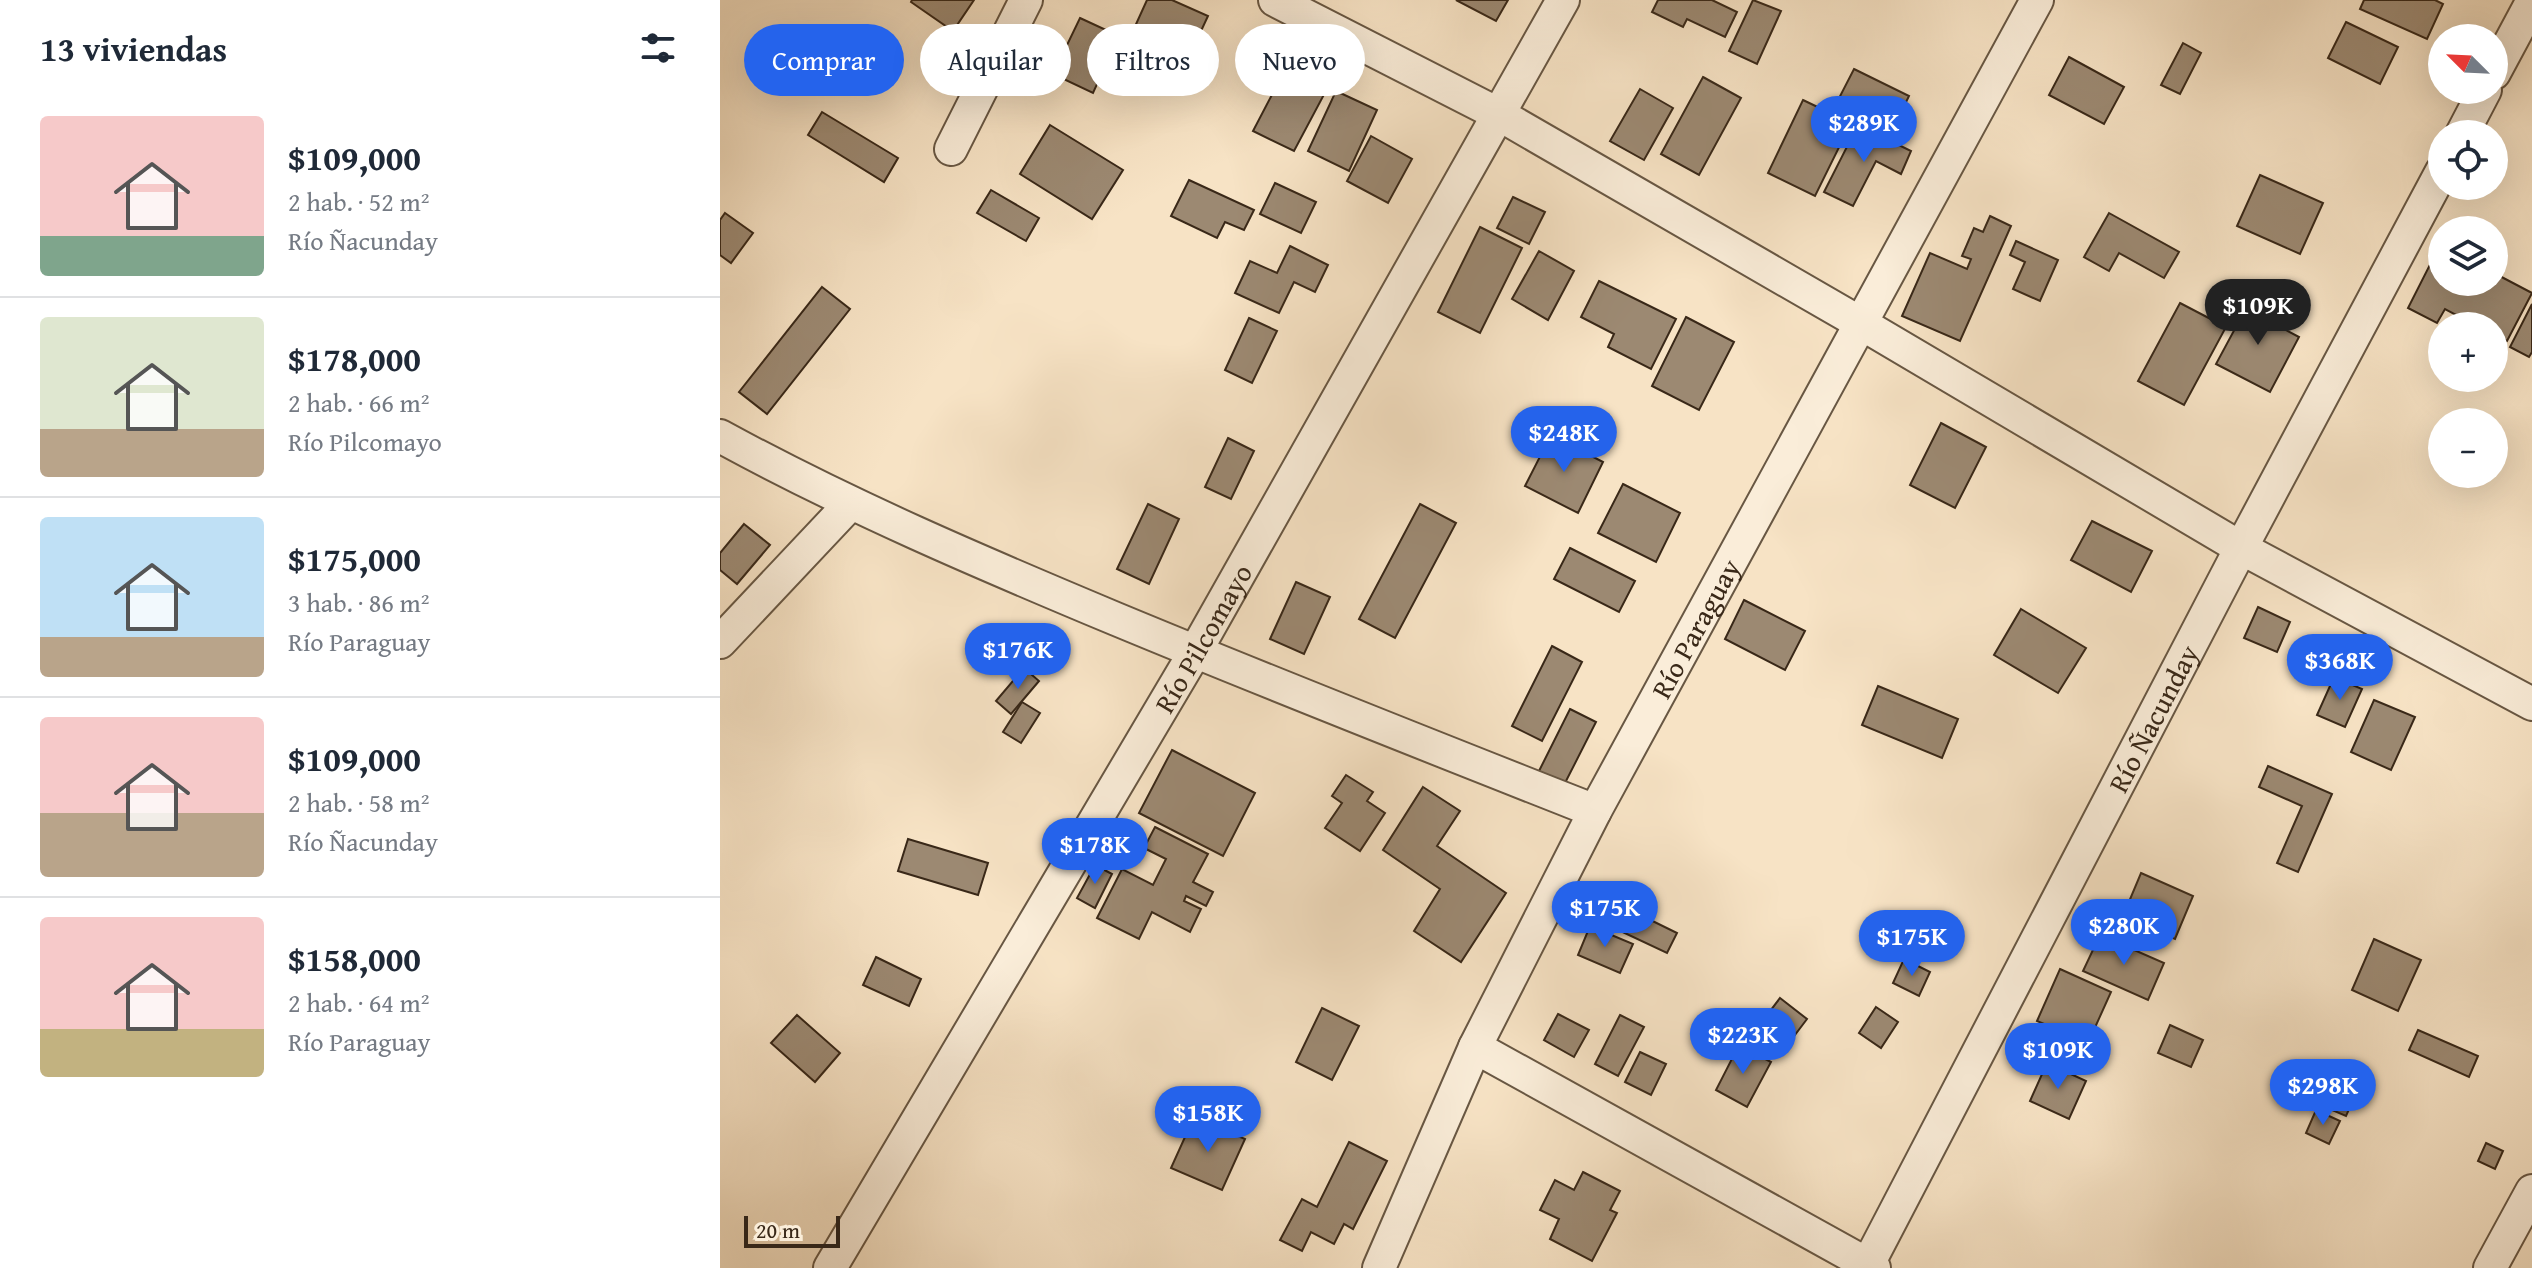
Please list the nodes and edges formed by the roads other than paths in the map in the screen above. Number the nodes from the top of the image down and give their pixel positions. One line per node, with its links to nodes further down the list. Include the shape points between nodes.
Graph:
1 (1026, 0): 8 (street)
2 (1275, 0): 7 (street)
3 (1563, 0): 7 (street, Río Pilcomayo)
4 (2037, 0): 10 (street, Río Paraguay)
5 (2532, 2): 6 (street)
6 (2508, 47)
7 (1500, 115): 10 (street); 15 (street, Río Pilcomayo)
8 (951, 149)
9 (2428, 197): 13 (street, Río Ñacunday)
10 (1862, 324): 13 (street); 17 (street, Río Paraguay)
11 (720, 436): 12 (street)
12 (850, 504): 14 (street); 15 (street)
13 (2241, 548): 16 (street); 20 (street, Río Ñacunday)
14 (720, 642)
15 (1195, 652): 17 (street); 21 (street, Río Pilcomayo)
16 (2532, 704)
17 (1595, 811): 18 (street, Río Paraguay)
18 (1475, 1047): 20 (street); 22 (street, Río Paraguay)
19 (2532, 1191): 23 (street)
20 (1869, 1267)
21 (830, 1268)
22 (1379, 1268)
23 (2490, 1268)

